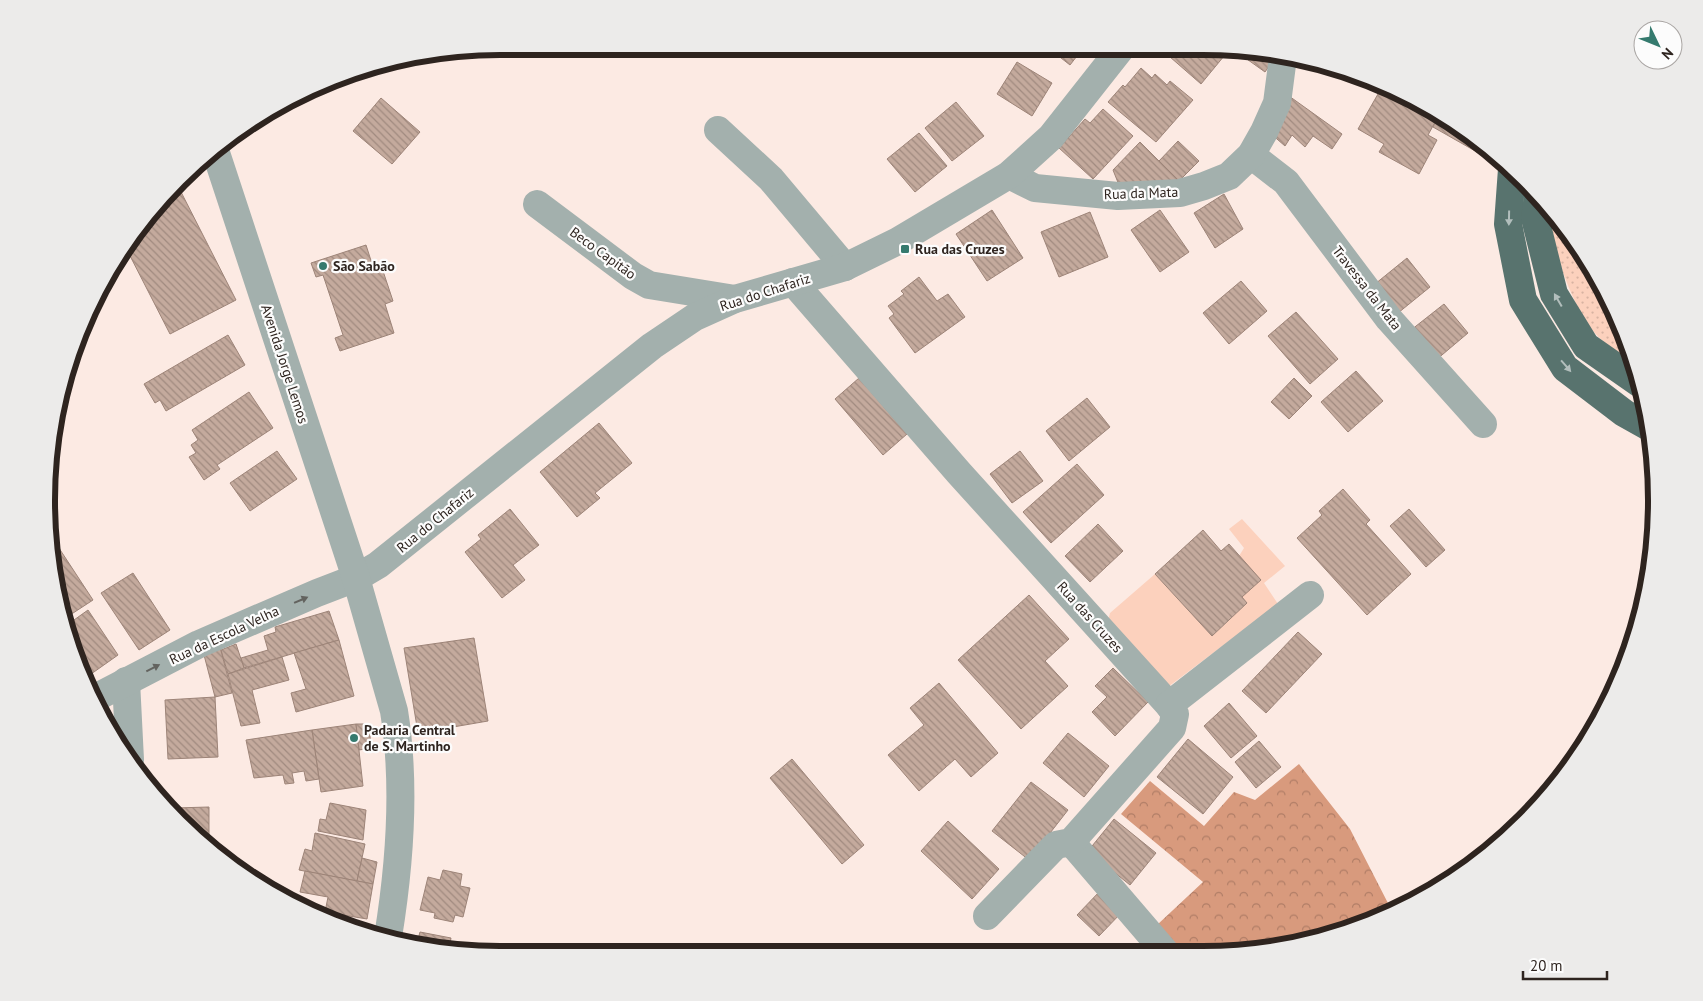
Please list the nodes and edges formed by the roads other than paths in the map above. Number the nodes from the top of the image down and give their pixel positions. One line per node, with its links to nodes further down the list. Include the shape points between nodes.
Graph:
1 (1116, 55): 6 (street, Rua do Chafariz, via 1051,137)
2 (1282, 63): 4 (street, Rua da Mata, via 1277,103)
3 (718, 130): 10 (street, via 771,179)
4 (1251, 155): 6 (street, Rua da Mata, via 1229,176 1180,193 1150,196 1035,188); 15 (street, Travessa da Mata, via 1286,182 1389,319)
5 (217, 157): 16 (street, Avenida Jorge Lemos)
6 (1009, 175): 10 (street, Rua do Chafariz, via 898,241)
7 (1511, 179): 14 (highway, one-way to 14, via 1508,224 1523,300 1565,368 1624,413)
8 (537, 204): 12 (street, Beco Capitão, via 633,276 650,285)
9 (1537, 206): 13 (highway, one-way to 9, via 1586,346 1554,294 1535,218)
10 (845, 267): 11 (street, Rua do Chafariz)
11 (793, 282): 12 (street, Rua do Chafariz); 20 (street, Rua das Cruzes, via 959,473)
12 (735, 299): 16 (street, Rua do Chafariz, via 695,317 652,346 378,565)
13 (1630, 377)
14 (1640, 421)
15 (1483, 424)
16 (356, 578): 18 (street, Rua da Escola Velha, one-way to 16, via 199,644); 24 (street, Avenida Jorge Lemos, via 397,729 400,801)
17 (1310, 595): 20 (street)
18 (126, 681): 19 (street, Rua da Escola Velha); 21 (street)
19 (100, 695)
20 (1169, 705): 22 (street, via 1175,714 1172,728)
21 (129, 747)
22 (1071, 842): 23 (street, via 1056,845); 25 (street)
23 (987, 916)
24 (389, 932)
25 (1160, 946)

